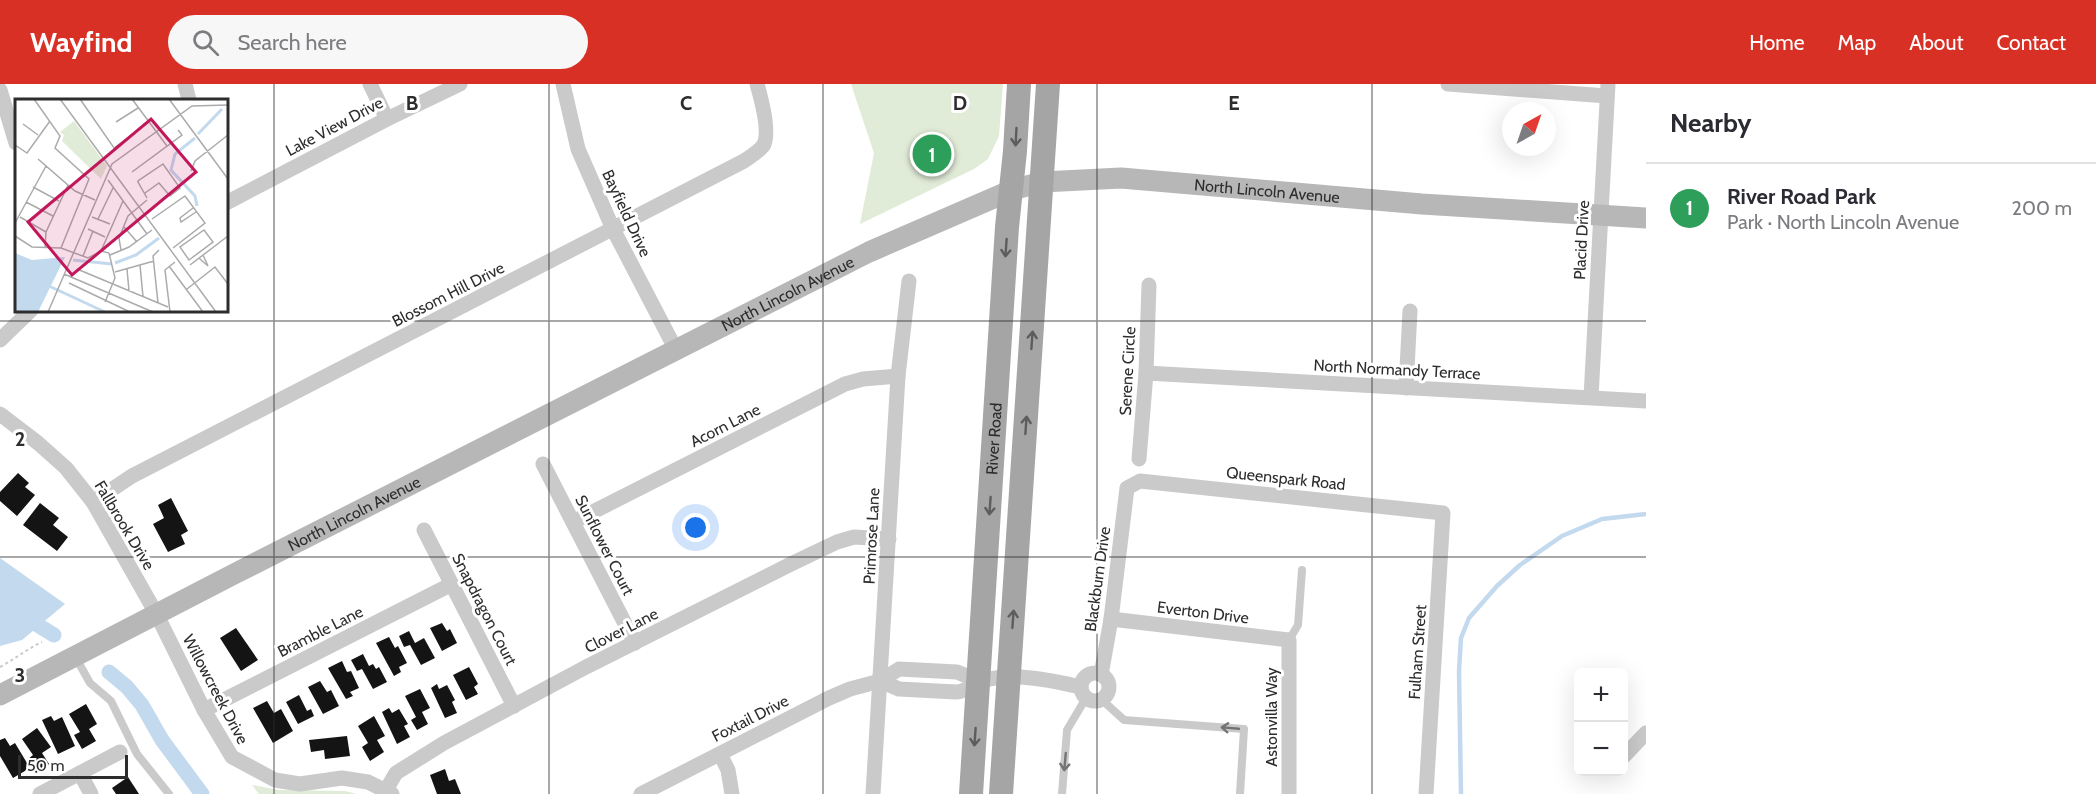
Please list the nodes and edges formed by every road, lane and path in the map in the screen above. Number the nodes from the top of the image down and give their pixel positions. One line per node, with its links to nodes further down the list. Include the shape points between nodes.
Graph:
1 (185, 84): 11 (street)
2 (370, 84): 12 (street)
3 (460, 84): 12 (street, Lake View Drive)
4 (563, 84): 19 (street, Bayfield Drive, via 578,149)
5 (758, 84): 19 (street, Blossom Hill Drive, via 766,131 762,147 744,161)
6 (1019, 84): 15 (main road, River Road, one-way to 15)
7 (1048, 84): 14 (main road, River Road)
8 (1448, 84): 10 (street)
9 (0, 90): 13 (street)
10 (1608, 90): 17 (street, Placid Drive)
11 (189, 99)
12 (387, 119): 16 (street, Lake View Drive)
13 (15, 140)
14 (1042, 182): 15 (main road, North Lincoln Avenue); 17 (main road, North Lincoln Avenue, via 1121,178 1422,204); 51 (main road, River Road, one-way to 14)
15 (1012, 190): 25 (main road, North Lincoln Avenue, via 869,252); 53 (main road, River Road, one-way to 53)
16 (229, 196)
17 (1600, 214): 18 (main road, North Lincoln Avenue); 29 (street, Placid Drive)
18 (1646, 218)
19 (613, 230): 25 (street, Bayfield Drive); 35 (street, Blossom Hill Drive, via 132,476)
20 (909, 281): 27 (street, Primrose Lane)
21 (1149, 285): 26 (street, Serene Circle)
22 (1410, 311): 28 (street)
23 (28, 312): 24 (street)
24 (0, 340)
25 (676, 350): 42 (main road, North Lincoln Avenue)
26 (1146, 373): 28 (street, North Normandy Terrace); 32 (street, Serene Circle)
27 (898, 376): 37 (street, Acorn Lane, via 845,384); 39 (street, Primrose Lane)
28 (1406, 388): 29 (street, North Normandy Terrace)
29 (1591, 398): 30 (street, North Normandy Terrace)
30 (1646, 401)
31 (0, 414): 35 (street, Fallbrook Drive, via 66,468)
32 (1139, 459)
33 (543, 464): 37 (street, Sunflower Court)
34 (1127, 488): 36 (street, Queenspark Road, via 1140,481); 43 (street, Blackburn Drive)
35 (93, 502): 42 (street, Fallbrook Drive)
36 (1443, 513): 76 (street, Fulham Street)
37 (573, 522): 46 (street, Sunflower Court)
38 (424, 530): 41 (street, Snapdragon Court)
39 (889, 538): 46 (street, Clover Lane, via 854,537 837,542); 52 (street, Primrose Lane)
40 (1302, 570): 44 (lane, via 1298,625)
41 (452, 584): 57 (street, Snapdragon Court); 58 (street, Bramble Lane)
42 (157, 615): 47 (main road, North Lincoln Avenue); 58 (street, Willowcreek Drive)
43 (1112, 619): 44 (street, Everton Drive); 50 (street, Blackburn Drive)
44 (1289, 640): 75 (street, Astonvilla Way)
45 (42, 642): 48 (path)
46 (635, 643): 57 (street, Clover Lane)
47 (76, 656): 55 (main road, North Lincoln Avenue); 67 (lane, via 90,683 111,701 137,754)
48 (0, 667)
49 (929, 670): 52 (street, Foxtail Drive, via 899,669); 53 (street, Foxtail Drive, via 957,672); 54 (lane)
50 (1101, 675): 56 (street, via 1093,673 1083,679); 56 (street, via 1109,687 1105,696)
51 (1009, 677): 53 (street); 56 (street, via 1030,678); 72 (main road, River Road)
52 (880, 681): 54 (street, via 898,689); 62 (street, Foxtail Drive, via 829,698); 70 (street, Primrose Lane)
53 (980, 681): 54 (street, via 963,692); 71 (main road, River Road, one-way to 71)
54 (927, 691)
55 (0, 695)
56 (1089, 695): 73 (lane, one-way to 73, via 1067,730); 74 (lane, one-way to 56, via 1244,729 1124,720)
57 (514, 706): 64 (street, Clover Lane, via 396,773)
58 (204, 710): 64 (street, Willowcreek Drive, via 232,758 275,780 300,783 342,778 368,782)
59 (1646, 734): 60 (street)
60 (1628, 751)
61 (120, 752): 63 (street)
62 (720, 754): 68 (street, Foxtail Drive); 69 (street, via 728,770)
63 (80, 773): 65 (street); 66 (street)
64 (389, 792)
65 (40, 794)
66 (91, 794)
67 (169, 794)
68 (641, 794)
69 (732, 794)
70 (873, 794)
71 (971, 794)
72 (1001, 794)
73 (1062, 794)
74 (1240, 794)
75 (1289, 794)
76 (1426, 794)

